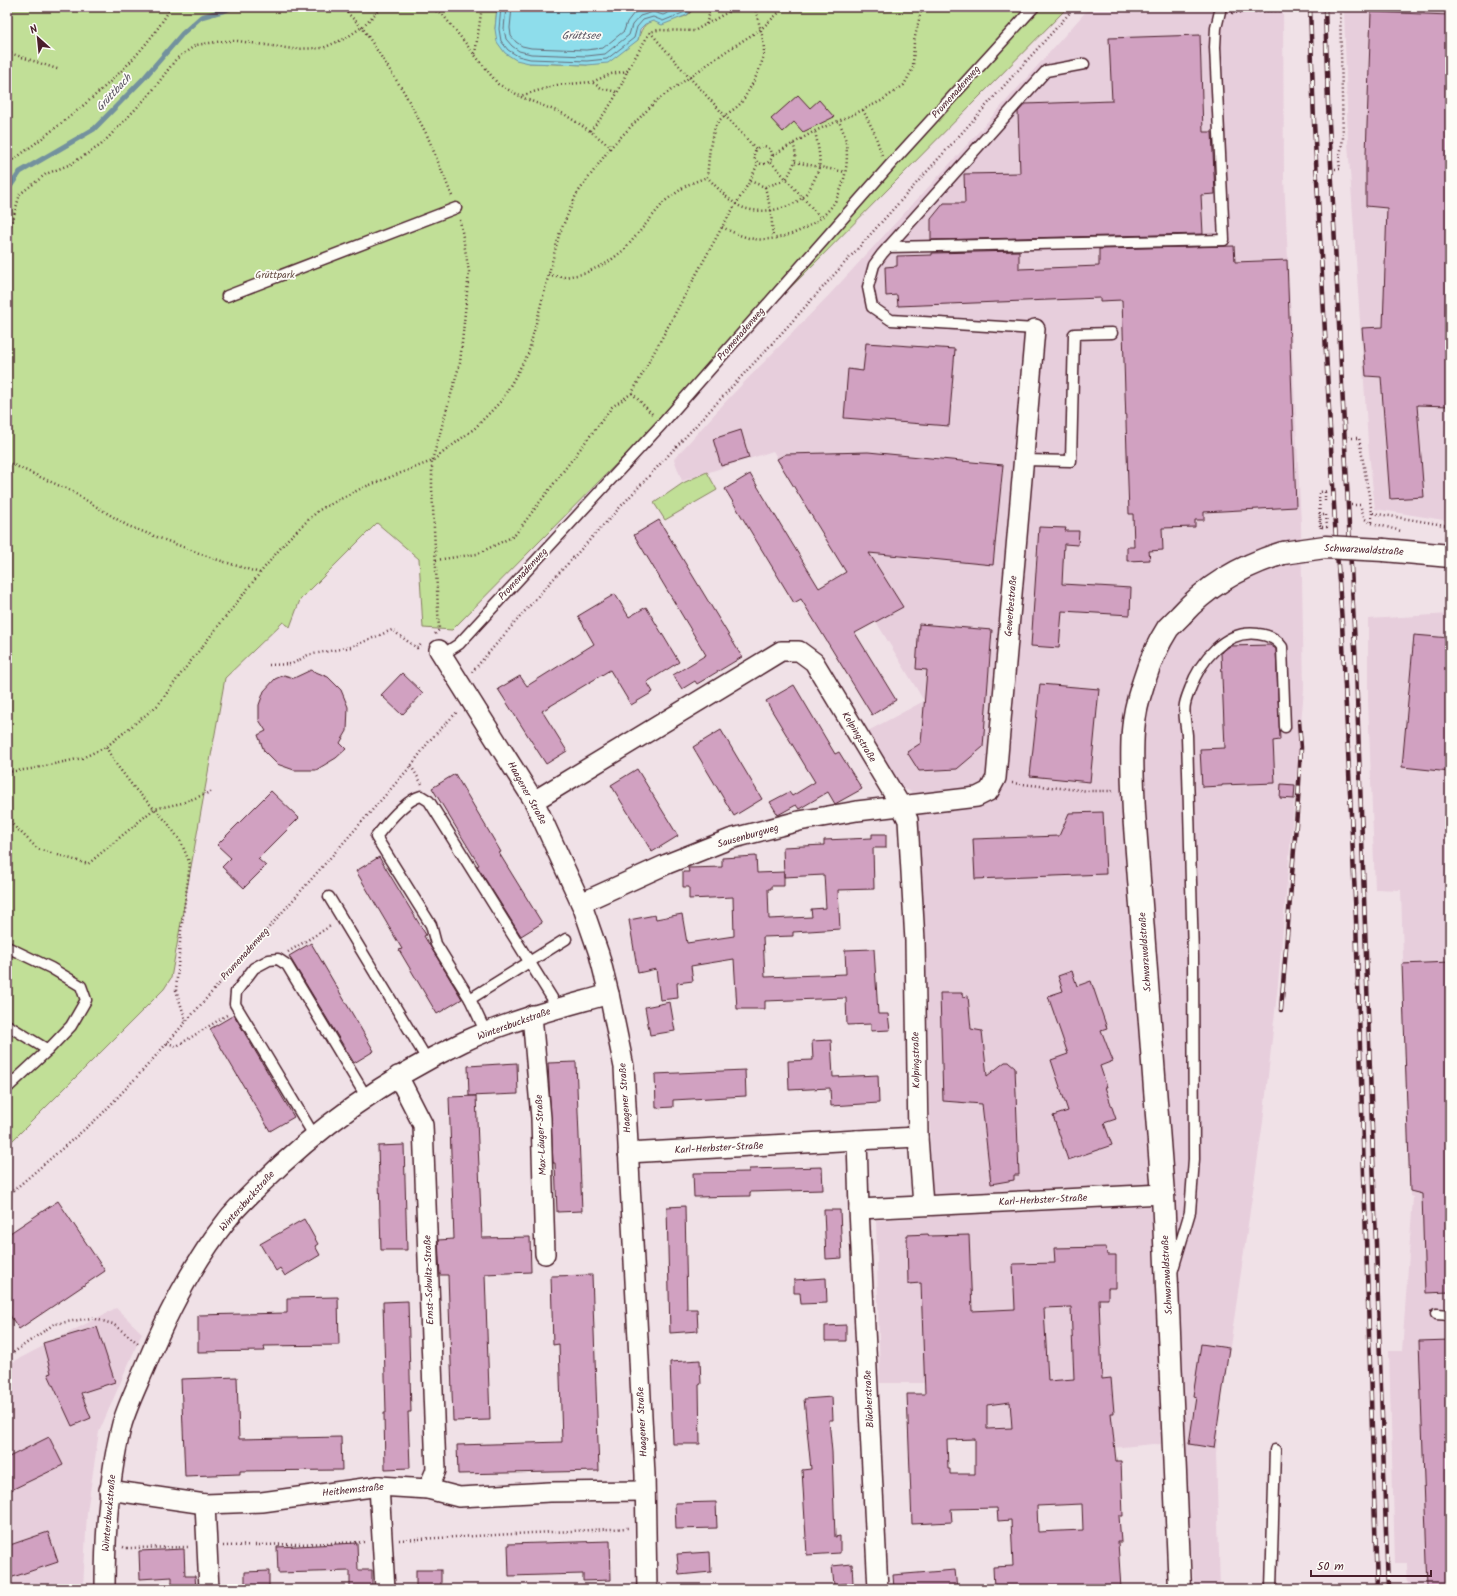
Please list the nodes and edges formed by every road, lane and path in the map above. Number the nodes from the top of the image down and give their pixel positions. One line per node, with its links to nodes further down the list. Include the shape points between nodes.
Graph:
1 (171, 7): 40 (path, via 138,53 107,84)
2 (382, 7): 57 (path, via 362,27 346,38 323,48 293,49 238,41 196,45 176,59 150,94 101,145 71,164 46,174 20,194 9,232)
3 (429, 7): 20 (path, via 443,15)
4 (482, 7): 20 (path)
5 (712, 7): 16 (path)
6 (737, 7): 16 (path)
7 (755, 7): 17 (path)
8 (785, 7): 17 (path)
9 (922, 7): 28 (path, via 914,41 913,68 904,85)
10 (1034, 7): 42 (lane, Promenadenweg)
11 (1075, 7): 82 (path, via 779,336 546,587)
12 (1221, 7): 56 (lane, via 1215,47 1224,240)
13 (1340, 7): 43 (path, via 1343,139 1340,169)
14 (1349, 7): 15 (path, bridge)
15 (1243, 12)
16 (706, 25): 18 (path, via 694,31)
17 (761, 29): 24 (path); 29 (path, via 764,54 754,82 740,103)
18 (650, 32): 23 (path); 24 (path)
19 (7, 52): 22 (path)
20 (475, 54): 27 (path, via 498,84)
21 (1084, 64): 56 (lane, via 1046,70)
22 (60, 70)
23 (627, 71): 25 (path); 26 (path)
24 (689, 77): 29 (path); 34 (path, via 656,101)
25 (592, 82): 26 (path, via 603,89); 27 (path, via 557,85)
26 (618, 92): 31 (path, via 605,115)
27 (520, 96): 31 (path, via 564,114)
28 (863, 110): 30 (path); 42 (path, via 881,154)
29 (726, 115): 35 (path); 45 (path, via 715,127)
30 (839, 121): 32 (path); 44 (path, via 846,138)
31 (590, 131): 34 (path)
32 (815, 131): 33 (path); 41 (path)
33 (793, 143): 36 (path); 38 (path, via 796,150)
34 (610, 147): 58 (path, via 576,195 559,235)
35 (756, 148): 36 (path, via 770,148); 39 (path, via 754,158)
36 (773, 155): 37 (path)
37 (771, 162): 39 (path); 46 (path)
38 (795, 162): 41 (path); 46 (path)
39 (758, 164): 47 (path)
40 (7, 165)
41 (819, 166): 44 (path); 49 (path, via 813,183)
42 (889, 166): 63 (lane, Promenadenweg)
43 (1335, 169)
44 (845, 172): 53 (path, via 841,189)
45 (707, 177): 50 (path); 58 (path, via 687,185 665,201 625,249 608,262 583,274 564,277)
46 (786, 180): 48 (path); 49 (path)
47 (750, 181): 48 (path); 50 (path)
48 (765, 187): 52 (path)
49 (802, 197): 52 (path); 53 (path)
50 (737, 205): 52 (path, via 750,210); 54 (path)
51 (456, 208): 59 (lane)
52 (771, 211): 55 (path)
53 (821, 218): 55 (path, via 785,237)
54 (722, 227): 55 (path, via 754,239); 62 (path)
55 (773, 238)
56 (888, 247): 60 (lane, via 874,265 868,287 872,307 891,320)
57 (7, 257)
58 (548, 275): 66 (path, via 528,354 502,400 475,428)
59 (227, 296)
60 (1035, 329): 65 (street, Gewerbestraße)
61 (1112, 333): 65 (lane, via 1074,334 1071,461)
62 (632, 393): 63 (path); 78 (path, via 612,407 514,536 476,554)
63 (662, 424): 80 (lane, Promenadenweg, via 459,644)
64 (1348, 438): 72 (path, via 1359,438)
65 (1024, 460): 88 (street, Gewerbestraße)
66 (432, 461): 78 (path); 79 (path, via 362,488 319,510 288,539)
67 (7, 462): 79 (path, via 71,491 128,526)
68 (1329, 491): 69 (path)
69 (1325, 492): 70 (path); 75 (path, bridge, via 1319,492 1320,527 1327,527 1326,515 1320,515)
70 (1325, 501)
71 (1352, 505): 73 (path, via 1360,505 1365,519)
72 (1372, 513): 73 (path); 74 (path)
73 (1372, 523): 76 (path)
74 (1450, 526)
75 (1321, 528)
76 (1406, 533)
77 (1450, 556): 121 (main road, Schwarzwaldstraße, bridge, via 1325,547 1283,553 1261,560 1210,587 1189,605 1169,628 1150,663 1137,704 1132,756 1134,813)
78 (436, 560): 80 (path, via 439,630)
79 (260, 573): 85 (path, via 158,705)
80 (436, 645): 81 (path, via 417,648 392,630 351,647 308,655 292,664); 83 (street, Haagener Straße)
81 (269, 665)
82 (471, 673)
83 (470, 699): 86 (path, Promenadenweg, via 430,740); 92 (street, Haagener Straße)
84 (1285, 727): 126 (lane, via 1282,647 1279,643 1262,634 1253,633 1238,635 1221,644 1204,661 1185,704 1193,956 1194,1159 1190,1212)
85 (106, 747): 87 (path, via 82,758); 94 (path, via 135,789)
86 (411, 766): 91 (path, via 423,786); 108 (path, Promenadenweg)
87 (7, 772)
88 (996, 778): 90 (path, via 1020,784); 93 (street, via 989,791 976,797)
89 (213, 791): 94 (path, via 182,803)
90 (1114, 791)
91 (421, 796): 102 (lane, via 429,801); 104 (lane, via 413,798 376,837 431,925 436,944)
92 (534, 801): 93 (street, Kolpingstraße, via 781,651 799,651 814,662); 97 (street, Haagener Straße)
93 (901, 806): 97 (street, Sausenburgweg, via 800,822 730,839); 118 (street, Kolpingstraße, via 908,820 915,941)
94 (154, 809): 95 (path, via 88,864 38,849); 108 (path, via 181,842 190,864 176,990)
95 (7, 818)
96 (329, 897): 98 (lane)
97 (581, 903): 103 (street, Haagener Straße, via 599,954)
98 (342, 919): 101 (path); 113 (lane)
99 (566, 939): 102 (lane)
100 (7, 947): 112 (lane, via 81,986 86,1000 71,1026)
101 (278, 959): 105 (lane, via 269,960 254,968 236,992); 116 (lane, via 287,965)
102 (529, 963): 104 (lane); 106 (lane, via 552,998)
103 (609, 994): 106 (street, Wintersbuckstraße); 120 (street, Haagener Straße, via 624,1068)
104 (470, 999): 110 (lane)
105 (237, 1008): 111 (path, via 177,1046); 117 (lane)
106 (554, 1009): 107 (street, Wintersbuckstraße)
107 (532, 1015): 110 (street, Wintersbuckstraße); 125 (street, Max-Läuger-Straße, via 541,1118)
108 (186, 1021): 111 (path, Promenadenweg)
109 (7, 1025): 112 (lane)
110 (486, 1032): 113 (street, Wintersbuckstraße)
111 (167, 1043): 122 (path, Promenadenweg, via 100,1116)
112 (48, 1050): 115 (lane)
113 (428, 1061): 114 (street, Wintersbuckstraße)
114 (398, 1076): 116 (street, Wintersbuckstraße); 133 (street, Ernst-Schultz-Straße, via 423,1125 436,1470)
115 (7, 1088)
116 (367, 1098): 117 (street, Wintersbuckstraße)
117 (315, 1137): 129 (street, Wintersbuckstraße, via 279,1166 228,1219 205,1250)
118 (918, 1137): 119 (street, Karl-Herbster-Straße); 123 (street, Kolpingstraße)
119 (857, 1140): 120 (street, Karl-Herbster-Straße); 124 (street, Blücherstraße)
120 (628, 1152): 135 (street, Haagener Straße)
121 (1163, 1194): 123 (street, Karl-Herbster-Straße); 126 (main road, Schwarzwaldstraße)
122 (7, 1196)
123 (923, 1205): 124 (street, Karl-Herbster-Straße)
124 (860, 1209): 141 (street, Blücherstraße)
125 (545, 1254)
126 (1168, 1286): 142 (main road, Schwarzwaldstraße)
127 (1436, 1314): 128 (lane)
128 (1450, 1315)
129 (151, 1353): 130 (path, via 113,1324 92,1318 54,1324); 134 (street, Wintersbuckstraße, via 123,1423)
130 (7, 1357)
131 (1275, 1450): 143 (lane)
132 (379, 1486): 133 (street, Heithemstraße); 136 (street, Heithemstraße, via 262,1502); 139 (street)
133 (428, 1489): 135 (street, Heithemstraße, via 459,1497 550,1492)
134 (109, 1490): 136 (street, Heithemstraße); 137 (street, Wintersbuckstraße)
135 (645, 1491): 140 (street, Haagener Straße)
136 (205, 1504): 138 (street)
137 (105, 1589)
138 (209, 1589)
139 (385, 1589)
140 (647, 1589)
141 (878, 1589)
142 (1180, 1589)
143 (1271, 1589)

